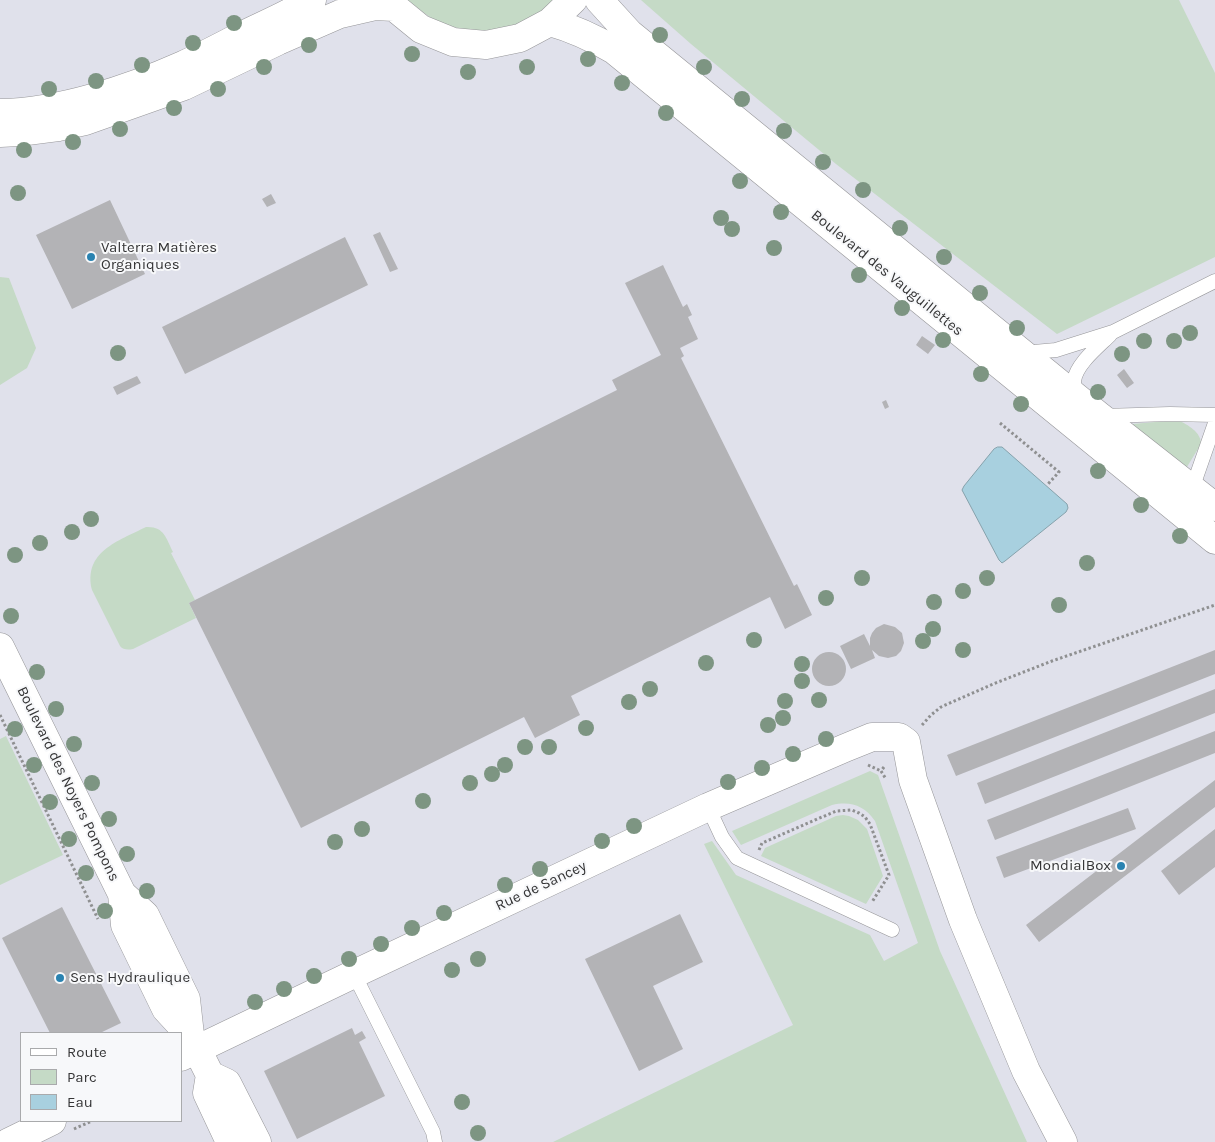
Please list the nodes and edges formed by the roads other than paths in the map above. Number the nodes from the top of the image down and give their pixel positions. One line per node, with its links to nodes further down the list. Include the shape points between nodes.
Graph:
1 (312, 0): 6 (street, via 184,65 144,81 57,106)
2 (573, 0): 5 (street)
3 (599, 0): 10 (street, Boulevard des Vauguillettes, via 629,33)
4 (392, 4): 5 (street, via 421,29 453,42 486,45 520,38); 7 (street, via 340,14 184,86 85,121)
5 (550, 22): 17 (street, Boulevard des Vauguillettes, via 594,38 614,50)
6 (0, 113)
7 (0, 133)
8 (1215, 281): 9 (lane)
9 (1113, 332): 10 (lane, via 1056,350); 11 (lane, via 1075,374)
10 (1023, 353): 11 (street, Boulevard des Vauguillettes)
11 (1078, 398): 13 (street, Boulevard des Vauguillettes)
12 (1215, 415): 13 (lane)
13 (1098, 416): 15 (street, Boulevard des Vauguillettes)
14 (1215, 423): 15 (lane)
15 (1192, 489): 16 (street, Boulevard des Vauguillettes)
16 (1215, 507)
17 (1215, 540)
18 (0, 647): 22 (street, Boulevard des Noyers Pompons, via 122,894 145,915 186,999)
19 (708, 807): 20 (lane, via 718,831 737,858); 21 (street, Rue de Sancey); 29 (street, Rue de Sancey, via 872,737 899,737 906,742 913,780 963,920 1026,1071)
20 (892, 930)
21 (354, 974): 22 (street, Rue de Sancey); 28 (lane, via 433,1132)
22 (189, 1047): 23 (street, Boulevard des Noyers Pompons)
23 (210, 1075): 26 (street, Boulevard des Noyers Pompons, via 207,1093); 27 (street, Boulevard des Noyers Pompons, via 227,1083)
24 (50, 1122): 25 (street)
25 (9, 1142)
26 (230, 1142)
27 (257, 1142)
28 (435, 1142)
29 (1063, 1142)

